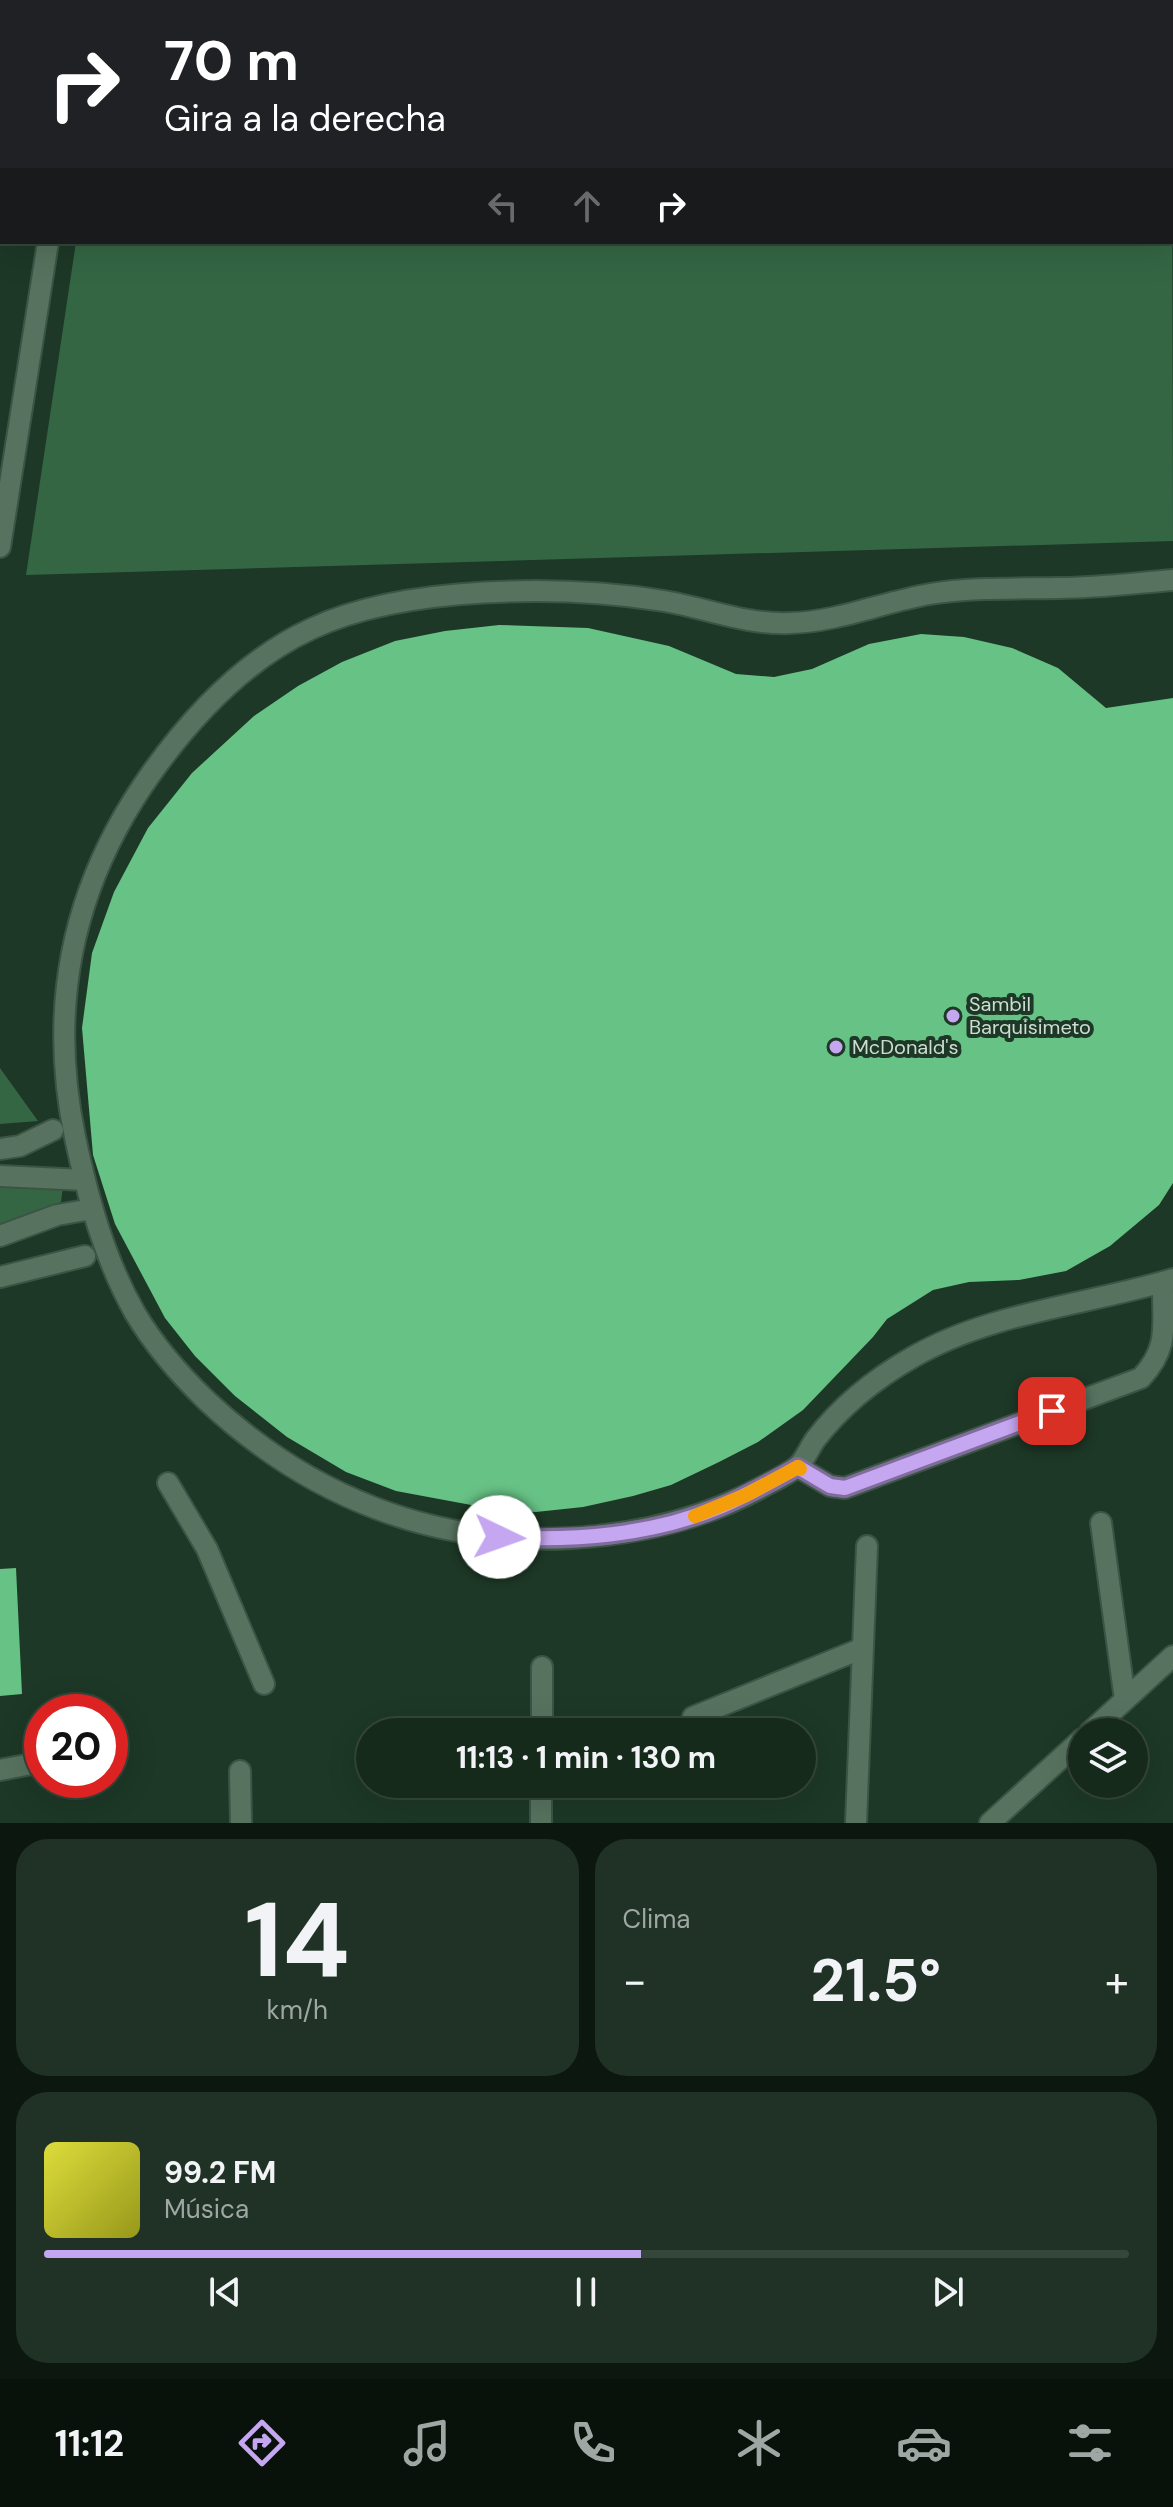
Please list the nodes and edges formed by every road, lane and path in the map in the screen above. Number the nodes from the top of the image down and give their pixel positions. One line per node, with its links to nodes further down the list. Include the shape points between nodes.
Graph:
1 (48, 244): 2 (street)
2 (19, 426): 3 (street); 4 (street)
3 (0, 485)
4 (0, 547)
5 (1173, 580): 9 (street, via 973,589 782,624 609,595 478,594 366,609 282,644 222,691 161,759 118,825 85,896 69,960 63,1037 70,1114)
6 (53, 1130): 7 (street)
7 (0, 1149)
8 (0, 1176): 9 (street)
9 (84, 1180): 10 (street)
10 (92, 1209): 11 (street, via 57,1215); 15 (street, via 136,1315 178,1370 248,1438 326,1488 370,1507 462,1532 572,1538 683,1520)
11 (0, 1236)
12 (85, 1256): 13 (street)
13 (0, 1277)
14 (1168, 1281): 15 (street, via 984,1327 928,1349 861,1392 816,1438); 15 (street, via 1162,1349 1141,1378 845,1488 830,1486)
15 (798, 1467)
16 (168, 1483): 22 (street, via 207,1549)
17 (1101, 1523): 23 (street)
18 (867, 1546): 19 (street)
19 (863, 1648): 24 (street); 34 (street)
20 (1173, 1656): 23 (street)
21 (542, 1667): 25 (street)
22 (264, 1684)
23 (1125, 1700): 26 (street)
24 (693, 1717)
25 (542, 1718)
26 (1105, 1718)
27 (1068, 1752): 35 (street)
28 (24, 1765): 29 (street)
29 (0, 1770)
30 (240, 1771): 32 (street)
31 (541, 1798): 33 (street)
32 (241, 1823)
33 (541, 1823)
34 (856, 1823)
35 (990, 1823)

